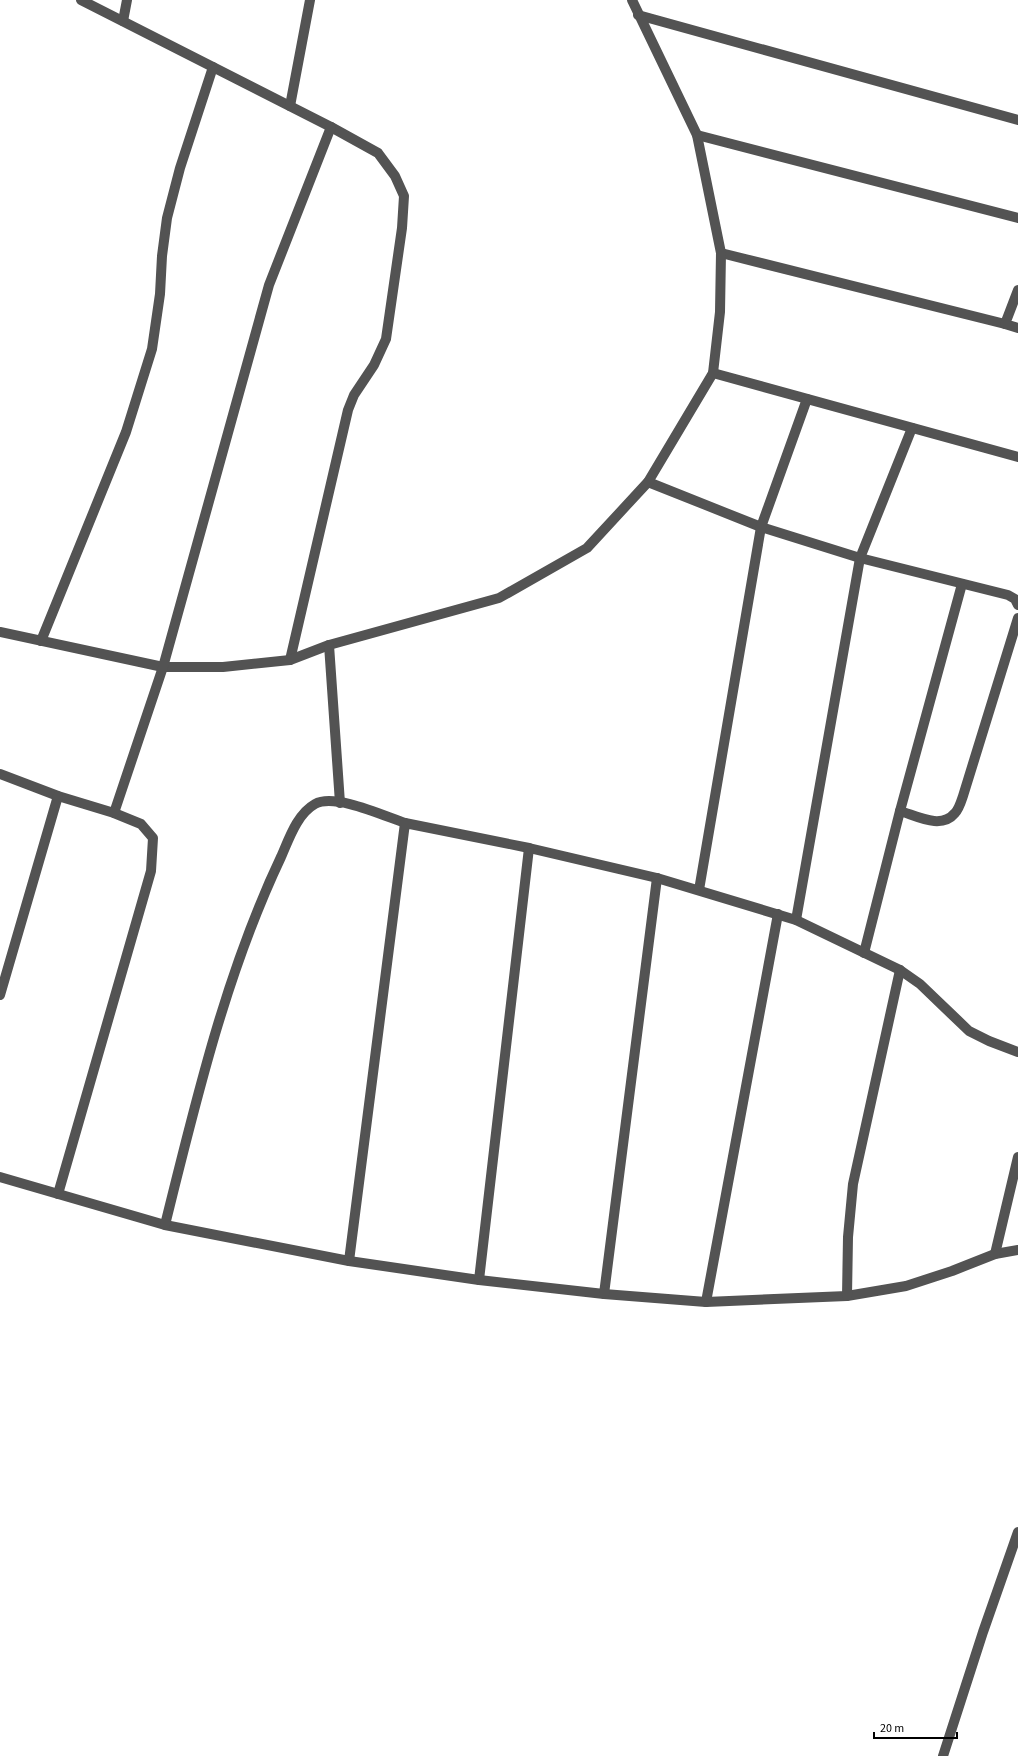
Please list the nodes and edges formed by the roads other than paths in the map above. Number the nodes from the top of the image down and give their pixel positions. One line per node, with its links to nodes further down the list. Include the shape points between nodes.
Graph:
1 (81, 0): 6 (street)
2 (127, 0): 6 (street)
3 (310, 0): 8 (street)
4 (632, 0): 5 (street)
5 (638, 15): 9 (street); 11 (street)
6 (123, 21): 7 (street)
7 (213, 67): 8 (street); 28 (street, via 166,218 160,294 149,356 126,432)
8 (290, 106): 10 (street)
9 (1018, 120)
10 (331, 127): 30 (street, via 378,153 395,176 404,196 402,228 386,339 348,410); 31 (street, via 269,285)
11 (697, 135): 12 (street); 13 (street)
12 (1018, 218)
13 (721, 253): 15 (street); 17 (street, via 720,312)
14 (1018, 290): 15 (street)
15 (1005, 324): 16 (street)
16 (1018, 328)
17 (713, 373): 18 (street); 21 (street)
18 (807, 399): 19 (street); 22 (street)
19 (912, 428): 20 (street); 23 (street)
20 (1018, 457)
21 (648, 482): 22 (street); 29 (street, via 587,548 499,598)
22 (761, 527): 23 (street); 40 (street)
23 (860, 558): 24 (street); 42 (street)
24 (962, 584): 25 (street, via 1008,596 1015,599); 35 (street)
25 (1018, 605)
26 (1018, 618): 35 (street, via 956,813 947,821 935,822)
27 (0, 632): 28 (street)
28 (41, 641): 31 (street)
29 (329, 645): 30 (street); 34 (street)
30 (290, 660): 31 (street, via 222,667)
31 (162, 666): 36 (street)
32 (0, 774): 33 (street)
33 (58, 796): 36 (street); 45 (street)
34 (340, 803): 37 (street); 50 (street, via 330,800 315,804 304,814 272,876 244,945 214,1034)
35 (900, 811): 43 (street)
36 (114, 813): 49 (street, via 141,824 153,838 152,871)
37 (405, 823): 38 (street); 53 (street)
38 (529, 848): 39 (street); 54 (street)
39 (657, 878): 40 (street); 55 (street)
40 (700, 890): 41 (street)
41 (778, 914): 42 (street); 57 (street)
42 (796, 920): 43 (street)
43 (864, 953): 44 (street)
44 (900, 970): 46 (street, via 920,984 969,1031); 56 (street, via 853,1184 848,1237)
45 (0, 995)
46 (1018, 1052)
47 (1018, 1157): 52 (street)
48 (0, 1177): 49 (street)
49 (58, 1194): 50 (street)
50 (165, 1225): 53 (street)
51 (1018, 1250): 52 (street)
52 (996, 1254): 56 (street, via 906,1286)
53 (349, 1261): 54 (street)
54 (479, 1280): 55 (street)
55 (604, 1294): 57 (street)
56 (847, 1296): 57 (street)
57 (706, 1302)
58 (1018, 1532): 59 (street)
59 (943, 1756)

